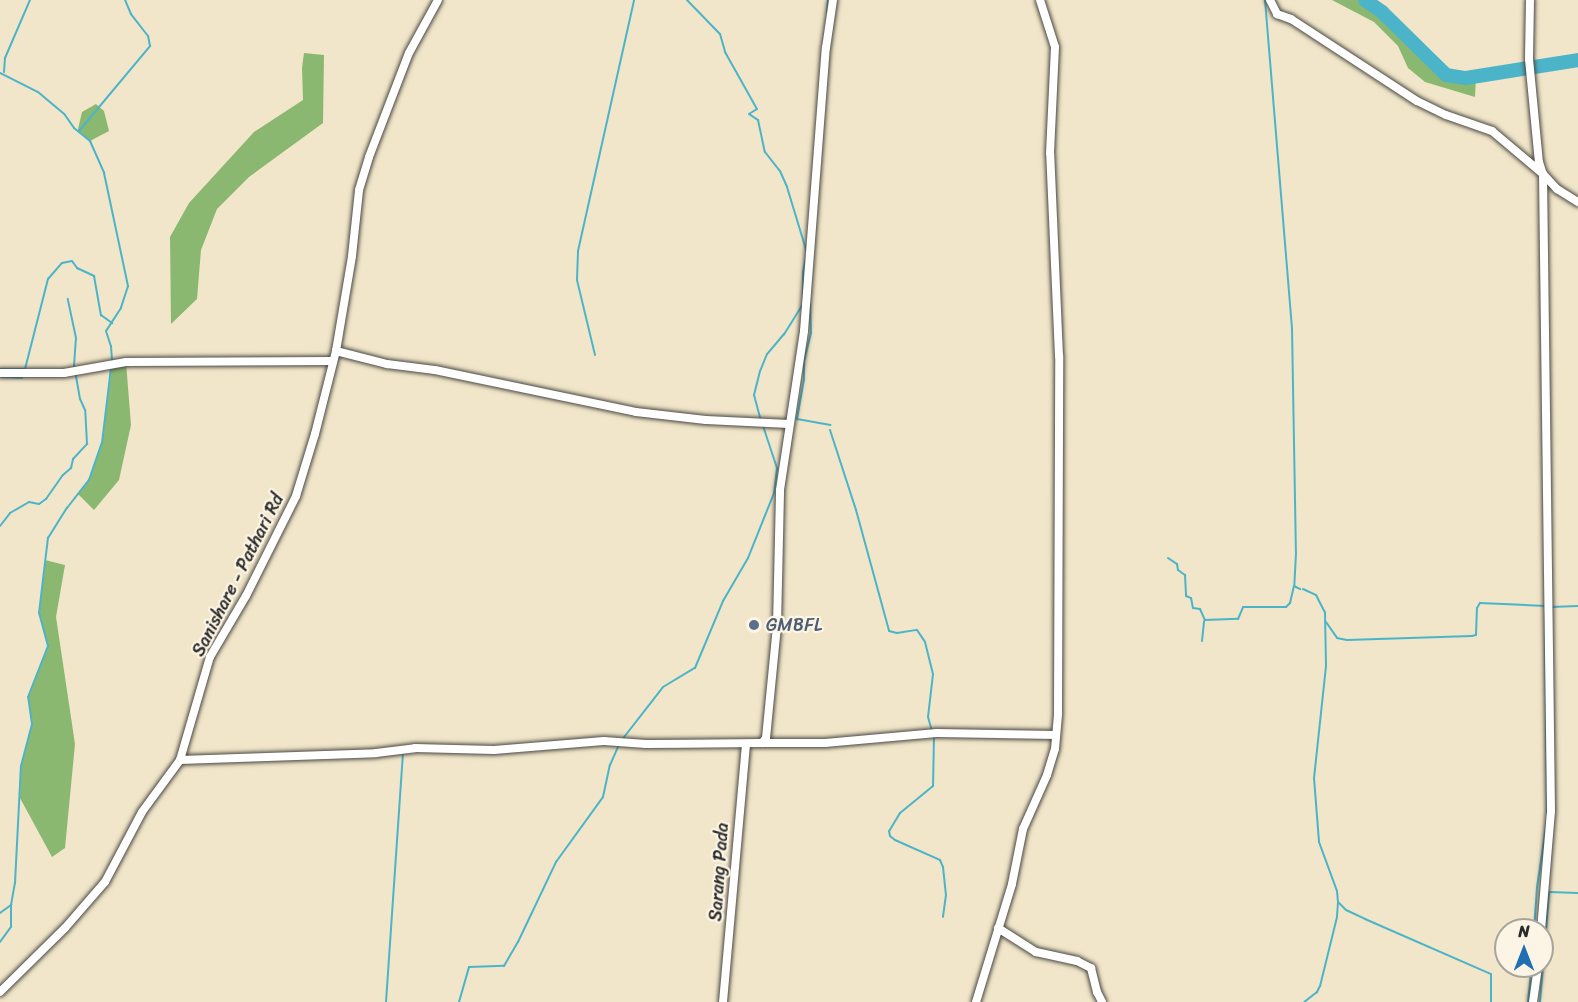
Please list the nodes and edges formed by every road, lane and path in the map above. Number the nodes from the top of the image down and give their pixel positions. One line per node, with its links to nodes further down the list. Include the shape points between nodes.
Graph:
1 (438, 0): 8 (street, Sanishare - Pathari Rd, via 409,53 362,179)
2 (833, 0): 11 (street, via 804,331)
3 (1040, 0): 12 (street, via 1055,48 1050,153 1059,356)
4 (1270, 0): 6 (street, via 1277,14 1291,19 1417,101 1446,116 1492,131)
5 (1530, 0): 6 (street, via 1529,59 1539,162)
6 (1544, 174): 7 (street, via 1557,189); 16 (street, via 1551,811)
7 (1578, 202)
8 (336, 351): 9 (street, Sanishare - Pathari Rd); 11 (street, via 636,412)
9 (333, 361): 10 (street, via 126,362 64,373); 15 (street, Sanishare - Pathari Rd, via 296,496 246,596 210,657)
10 (0, 373)
11 (789, 424): 13 (street, via 780,490 777,625 766,738)
12 (1056, 735): 13 (street, via 937,733 825,743); 17 (street, via 1047,775 1023,829)
13 (762, 743): 14 (street)
14 (746, 744): 15 (street, via 604,741 494,750 415,748 376,753); 20 (street, Sarang Pada)
15 (180, 760): 19 (street, Sanishare - Pathari Rd, via 142,812 105,882)
16 (1542, 918)
17 (998, 928): 21 (street); 22 (street, via 1036,952 1091,968)
18 (1536, 978): 23 (street)
19 (0, 992)
20 (723, 1002)
21 (976, 1002)
22 (1102, 1002)
23 (1533, 1002)

